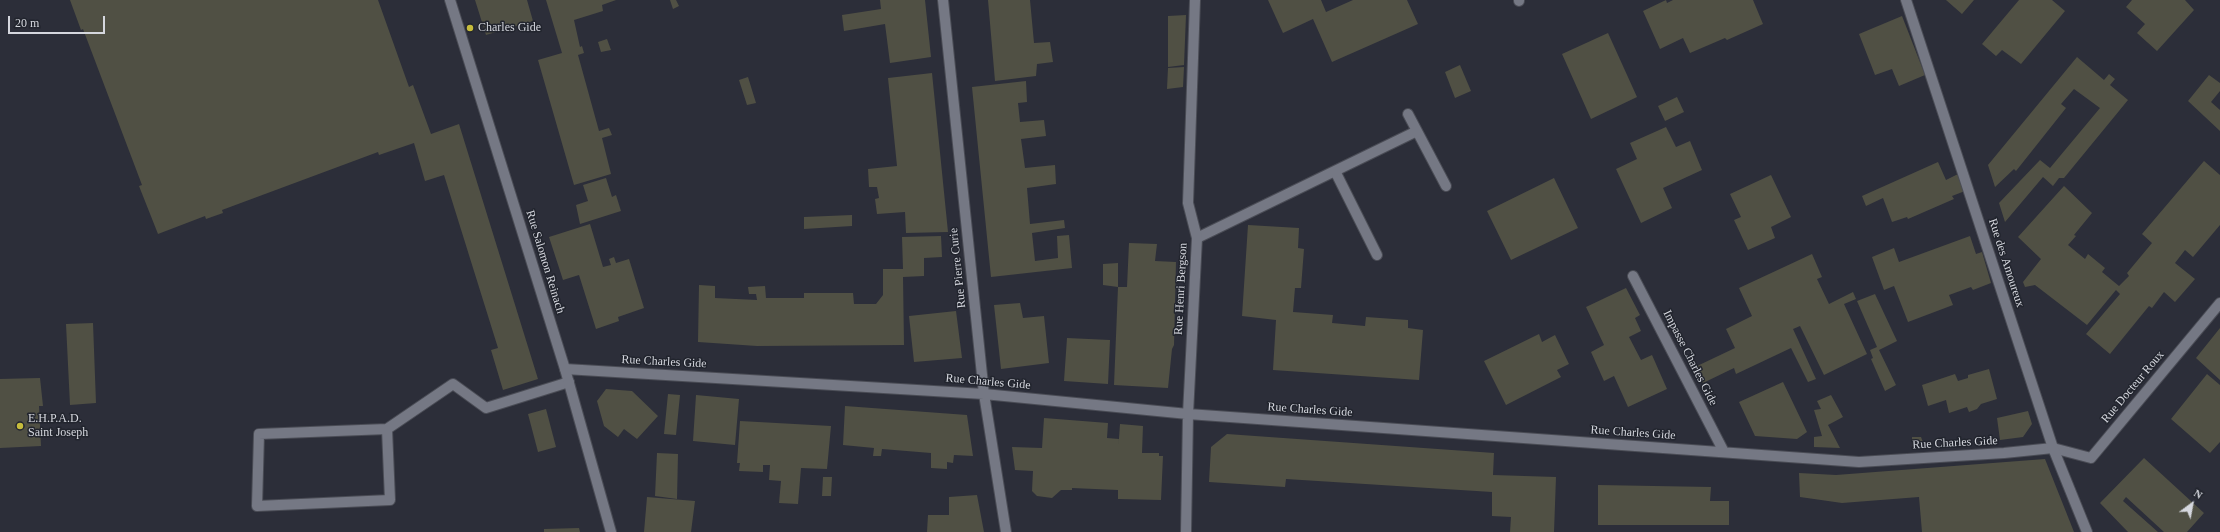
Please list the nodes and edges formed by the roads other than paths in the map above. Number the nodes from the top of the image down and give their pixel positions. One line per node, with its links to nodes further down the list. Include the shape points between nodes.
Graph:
1 (450, 0): 13 (street, Rue Salomon Reinach)
2 (943, 0): 15 (street, Rue Pierre Curie)
3 (1195, 0): 9 (street, Rue Henri Bergson, via 1188,202)
4 (1906, 0): 18 (street, Rue des Amoureux)
5 (1408, 114): 6 (street)
6 (1417, 131): 7 (street); 8 (street)
7 (1335, 171): 9 (street); 10 (street)
8 (1446, 186)
9 (1197, 238): 16 (street, Rue Henri Bergson)
10 (1377, 255)
11 (1633, 276): 19 (street, Impasse Charles Gide)
12 (2220, 303): 18 (street, Rue Docteur Roux, via 2091,458)
13 (565, 369): 14 (street, Rue Salomon Reinach); 15 (street, Rue Charles Gide)
14 (569, 382): 17 (street, via 486,408 453,384); 20 (street, Rue Salomon Reinach)
15 (984, 394): 16 (street, Rue Charles Gide); 21 (street, Rue Pierre Curie)
16 (1188, 414): 19 (street, Rue Charles Gide); 22 (street, Rue Henri Bergson)
17 (387, 429): 17 (street, via 259,434 257,506 390,500)
18 (2054, 448): 19 (street, Rue Charles Gide, via 1859,462); 23 (street, Rue des Amoureux)
19 (1724, 452)
20 (611, 532)
21 (1006, 532)
22 (1186, 532)
23 (2087, 532)

